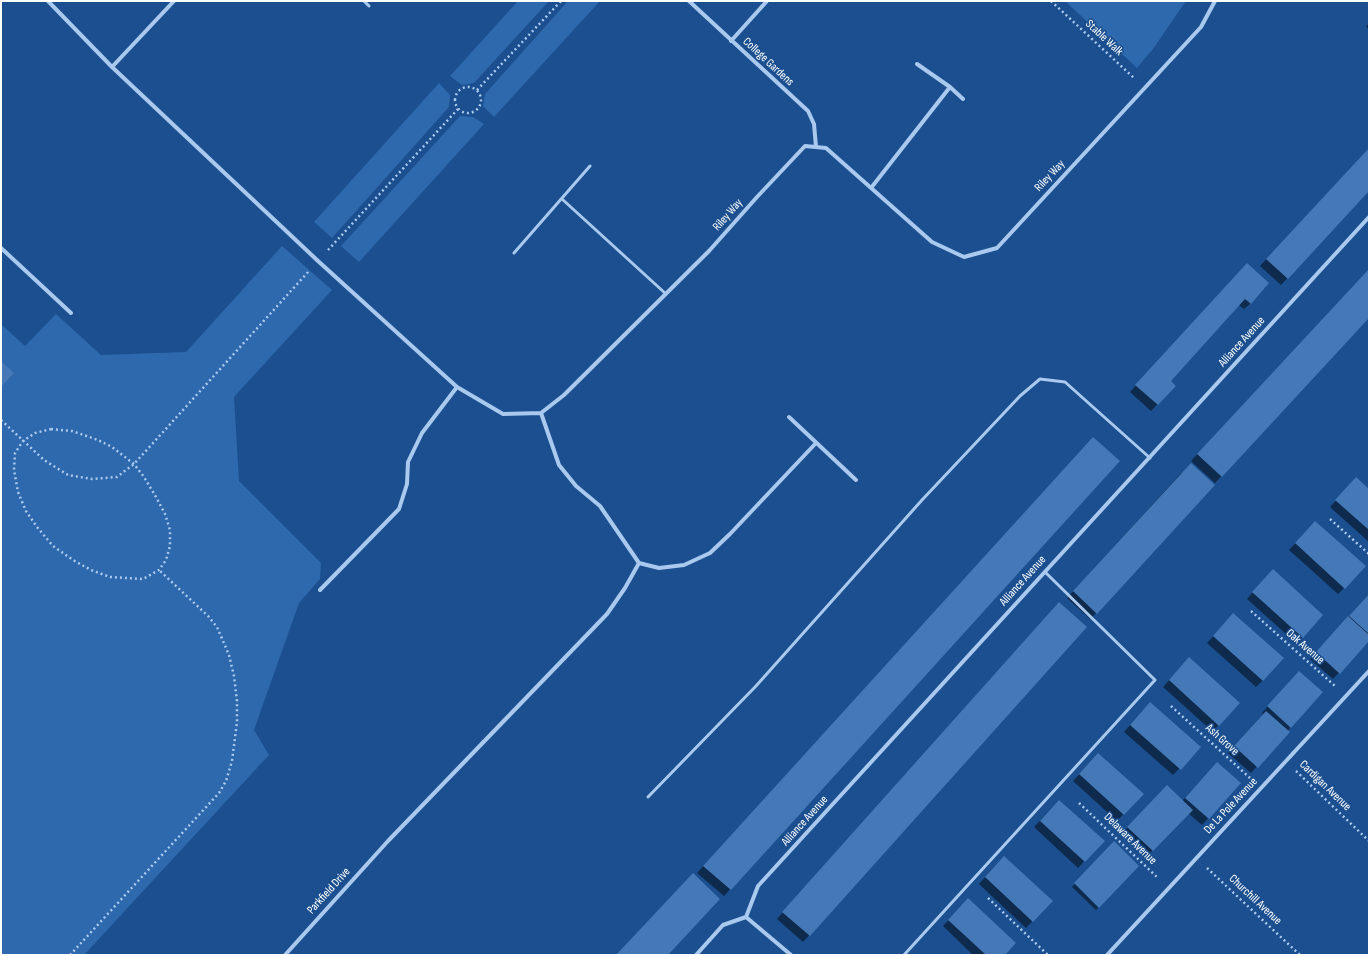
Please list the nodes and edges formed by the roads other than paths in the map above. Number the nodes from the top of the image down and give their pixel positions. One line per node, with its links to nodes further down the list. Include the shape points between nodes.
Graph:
1 (48, 1): 10 (street)
2 (174, 1): 10 (street)
3 (364, 1): 7 (lane)
4 (689, 1): 8 (street, College Gardens)
5 (767, 1): 8 (street)
6 (1215, 1): 15 (street, Riley Way, via 1201,27 997,248 964,257 932,242)
7 (369, 6)
8 (731, 41): 13 (street, College Gardens, via 808,111 814,124)
9 (917, 64): 11 (street)
10 (112, 67): 22 (street, via 318,261)
11 (950, 87): 12 (street); 15 (street)
12 (963, 99)
13 (816, 147): 15 (street, Riley Way, via 826,148); 20 (street, Riley Way, via 805,146)
14 (590, 166): 16 (lane)
15 (870, 188)
16 (562, 199): 19 (lane); 20 (lane)
17 (1369, 217): 26 (street, Alliance Avenue)
18 (1, 248): 21 (street)
19 (514, 253)
20 (666, 294): 23 (street, via 564,395)
21 (71, 313)
22 (457, 387): 23 (street, via 502,414); 30 (street, via 422,433 408,462 407,484 399,509)
23 (541, 413): 28 (street, via 559,465 576,486 600,506)
24 (788, 417): 25 (street)
25 (816, 443): 27 (street); 28 (street, via 710,553 684,565 659,568)
26 (1150, 458): 29 (street, Alliance Avenue); 32 (lane, via 1065,382 1040,379 1020,396 928,494 756,686)
27 (856, 480)
28 (639, 563): 34 (street, Parkfield Drive, via 607,614 388,841)
29 (1045, 572): 33 (street, Alliance Avenue, via 758,886); 37 (lane, via 1155,680)
30 (320, 590)
31 (1369, 670): 38 (street, De La Pole Avenue)
32 (648, 797)
33 (746, 916): 35 (street, via 723,925); 36 (street)
34 (284, 955)
35 (696, 955)
36 (791, 955)
37 (904, 955)
38 (1107, 955)

